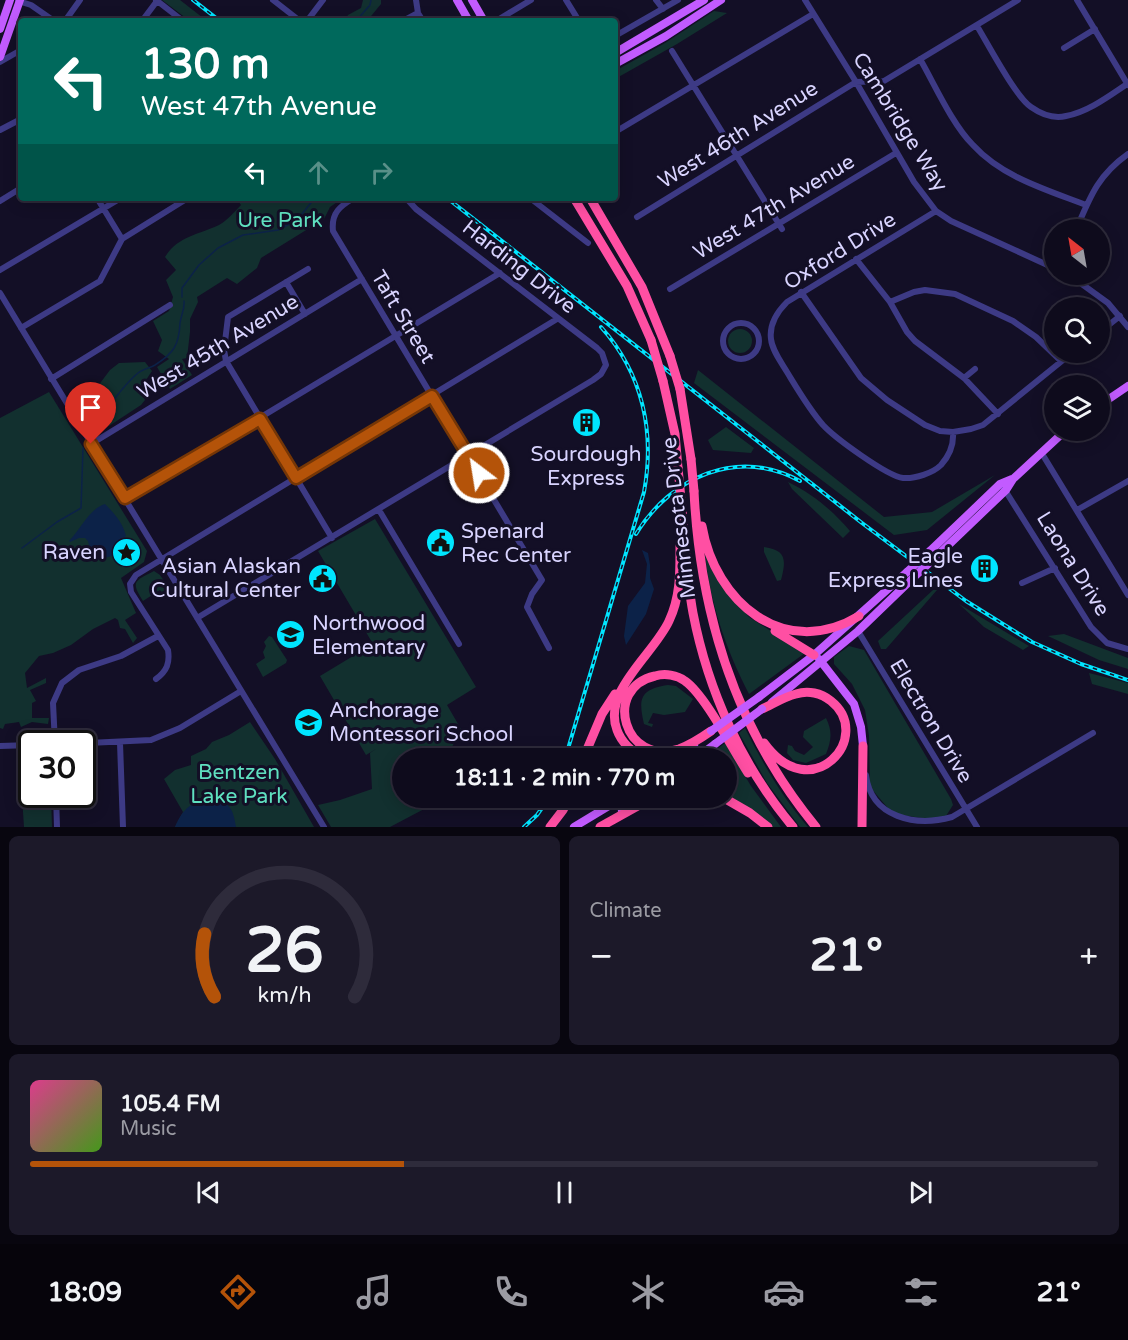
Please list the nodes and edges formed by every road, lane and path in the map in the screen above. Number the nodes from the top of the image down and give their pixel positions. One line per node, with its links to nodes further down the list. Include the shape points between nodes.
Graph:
1 (16, 0): 21 (street); 34 (main road); 41 (main road)
2 (80, 0): 22 (street)
3 (157, 0): 23 (street); 24 (street)
4 (273, 0): 25 (street)
5 (323, 0): 26 (street)
6 (416, 0): 19 (street)
7 (457, 0): 29 (main road)
8 (472, 0): 30 (main road)
9 (531, 0): 31 (street)
10 (566, 0): 32 (street)
11 (656, 0): 18 (street)
12 (678, 0): 18 (street)
13 (704, 0): 38 (main road)
14 (721, 0): 44 (main road)
15 (805, 0): 20 (street, Cambridge Way)
16 (1018, 0): 33 (street)
17 (1077, 0): 35 (street)
18 (663, 9): 36 (street)
19 (418, 13): 27 (street); 28 (street)
20 (813, 14): 45 (street, Cambridge Way); 47 (street)
21 (50, 18)
22 (67, 18)
23 (144, 18)
24 (179, 18)
25 (296, 18)
26 (310, 18)
27 (409, 18)
28 (421, 18)
29 (467, 18)
30 (482, 18)
31 (501, 18)
32 (577, 18)
33 (976, 26): 42 (street); 46 (street, via 1029,106 1047,116 1077,113)
34 (0, 29)
35 (1095, 29): 37 (street); 46 (street)
36 (618, 34)
37 (1064, 48)
38 (618, 51)
39 (672, 51): 47 (street)
40 (18, 52): 43 (street)
41 (0, 57)
42 (920, 59): 45 (street, via 884,81); 64 (street, via 962,131 985,157 1015,177)
43 (0, 62)
44 (618, 62)
45 (856, 82): 51 (street, Cambridge Way); 53 (street, West 46th Avenue)
46 (1128, 84)
47 (694, 86): 50 (street); 53 (street)
48 (18, 121): 49 (street)
49 (0, 130)
50 (618, 130)
51 (896, 153): 66 (street, Cambridge Way); 69 (street, West 47th Avenue)
52 (1128, 154): 64 (street, via 1101,178)
53 (737, 156): 67 (street, West 46th Avenue); 69 (street)
54 (18, 190): 55 (street)
55 (0, 201)
56 (99, 201): 65 (street)
57 (116, 201): 65 (street)
58 (183, 201): 70 (street)
59 (349, 201): 77 (street, Taft Street, via 339,207 332,226)
60 (409, 201): 76 (street, Harding Drive)
61 (534, 201): 71 (street)
62 (576, 201): 117 (highway, Minnesota Drive, bridge, via 627,286 651,340 675,434)
63 (592, 201): 115 (highway, Minnesota Drive, bridge, via 642,287 670,356 680,388)
64 (1086, 206): 68 (street)
65 (104, 208): 70 (street); 75 (street)
66 (936, 211): 72 (street, Oxford Drive); 73 (street, Cambridge Way)
67 (637, 217)
68 (1081, 219)
69 (780, 226): 80 (street, West 47th Avenue)
70 (122, 239): 90 (street, via 100,281)
71 (588, 243)
72 (856, 259): 81 (street, Oxford Drive); 83 (street)
73 (1044, 263)
74 (308, 269): 78 (street)
75 (0, 270)
76 (500, 273): 87 (street, Harding Drive); 91 (street)
77 (362, 279): 85 (street, West 45th Avenue); 91 (street, Taft Street)
78 (286, 282): 85 (street); 95 (street, via 230,316 226,323)
79 (1085, 285): 86 (street)
80 (670, 289)
81 (801, 292): 93 (street, Oxford Drive, via 776,314); 105 (street, via 861,378 873,389 925,425)
82 (0, 293): 90 (street)
83 (890, 302): 94 (street, via 925,290 955,294 1013,321); 98 (street, via 915,341)
84 (170, 305): 99 (street)
85 (305, 314): 95 (street, West 45th Avenue)
86 (1120, 316): 88 (street); 89 (street)
87 (557, 319): 101 (street); 108 (street, Harding Drive, via 597,348 606,365 601,374)
88 (1110, 324)
89 (1128, 327)
90 (21, 328): 99 (street)
91 (397, 336): 101 (street, Taft Street); 104 (street)
92 (758, 340): 92 (street, via 755,330 740,323 726,331 723,342 731,356 741,359 752,355); 93 (street)
93 (771, 340): 105 (street, via 805,401 824,425 886,472 902,478 919,477 939,467 950,455)
94 (1044, 345)
95 (226, 361): 104 (street); 107 (street, West 45th Avenue)
96 (1059, 363): 103 (street)
97 (975, 369): 98 (street)
98 (964, 378): 103 (street)
99 (51, 379): 107 (street)
100 (1128, 386): 102 (main road)
101 (432, 396): 110 (street, Taft Street); 112 (street)
102 (1110, 398)
103 (998, 414): 105 (street, via 971,429)
104 (260, 419): 112 (street); 116 (street)
105 (954, 432)
106 (1053, 441): 109 (main road)
107 (91, 444): 116 (street)
108 (483, 446): 110 (street); 111 (street)
109 (1041, 452): 114 (main road); 119 (street)
110 (468, 455): 111 (street, Taft Street); 118 (street)
111 (479, 473): 132 (street, Taft Street, via 542,579 527,607)
112 (296, 478): 120 (street); 121 (street)
113 (1128, 481): 119 (street)
114 (1003, 487): 122 (street, Laona Drive); 123 (main road, bridge)
115 (694, 491): 126 (highway, via 708,551 729,589); 140 (highway, Minnesota Drive, via 708,608 727,670)
116 (125, 498): 121 (street)
117 (681, 499): 136 (highway, via 676,603 660,637); 153 (highway, Minnesota Drive, via 689,592 704,659 736,740)
118 (379, 510): 120 (street); 131 (street)
119 (1077, 510): 125 (street)
120 (332, 538): 128 (street)
121 (161, 559): 128 (street); 130 (street, via 136,575 130,584)
122 (1054, 568): 124 (street); 133 (street, Laona Drive, via 1091,627 1107,643)
123 (910, 575): 127 (main road); 129 (main road)
124 (1022, 584)
125 (1128, 595)
126 (744, 606): 127 (highway, via 776,627 800,632 830,629); 134 (highway)
127 (859, 616): 129 (main road); 134 (main road)
128 (197, 618): 138 (street)
129 (858, 631): 135 (main road); 160 (street, Electron Drive)
130 (158, 636): 137 (street, via 168,650 169,660 164,673); 141 (street, via 121,656 79,670 62,683 53,703)
131 (459, 644)
132 (549, 648)
133 (1128, 649)
134 (814, 655): 135 (main road); 142 (main road, bridge)
135 (823, 662): 139 (main road); 148 (main road, via 854,704)
136 (632, 674): 149 (highway, via 602,714); 150 (highway, via 617,698 614,719)
137 (156, 679)
138 (241, 691): 145 (street, via 170,733); 163 (street)
139 (762, 709): 140 (highway, via 797,693 814,693 828,699 844,723 839,752 817,769 791,767 772,753); 152 (main road, bridge)
140 (750, 722): 169 (highway, Minnesota Drive, via 782,783)
141 (54, 730)
142 (711, 732): 151 (main road); 153 (highway, via 678,749 652,751 627,729 626,703 635,687 649,677 668,675 686,681 751,778)
143 (1093, 733): 160 (street)
144 (96, 743): 145 (street)
145 (120, 743): 162 (street)
146 (18, 745): 147 (street)
147 (0, 746)
148 (863, 746): 160 (street, via 871,792 884,811 897,820 928,825); 170 (highway)
149 (588, 748)
150 (628, 748)
151 (690, 748)
152 (710, 748)
153 (772, 801): 168 (highway, Minnesota Drive)
154 (737, 806): 167 (highway)
155 (56, 808): 161 (street)
156 (564, 808): 164 (highway)
157 (605, 808): 165 (main road)
158 (626, 808): 166 (main road)
159 (633, 808): 166 (highway)
160 (965, 808): 171 (street, Electron Drive)
161 (57, 827)
162 (123, 827)
163 (324, 827)
164 (550, 827)
165 (574, 827)
166 (598, 827)
167 (768, 827)
168 (793, 827)
169 (816, 827)
170 (862, 827)
171 (977, 827)

